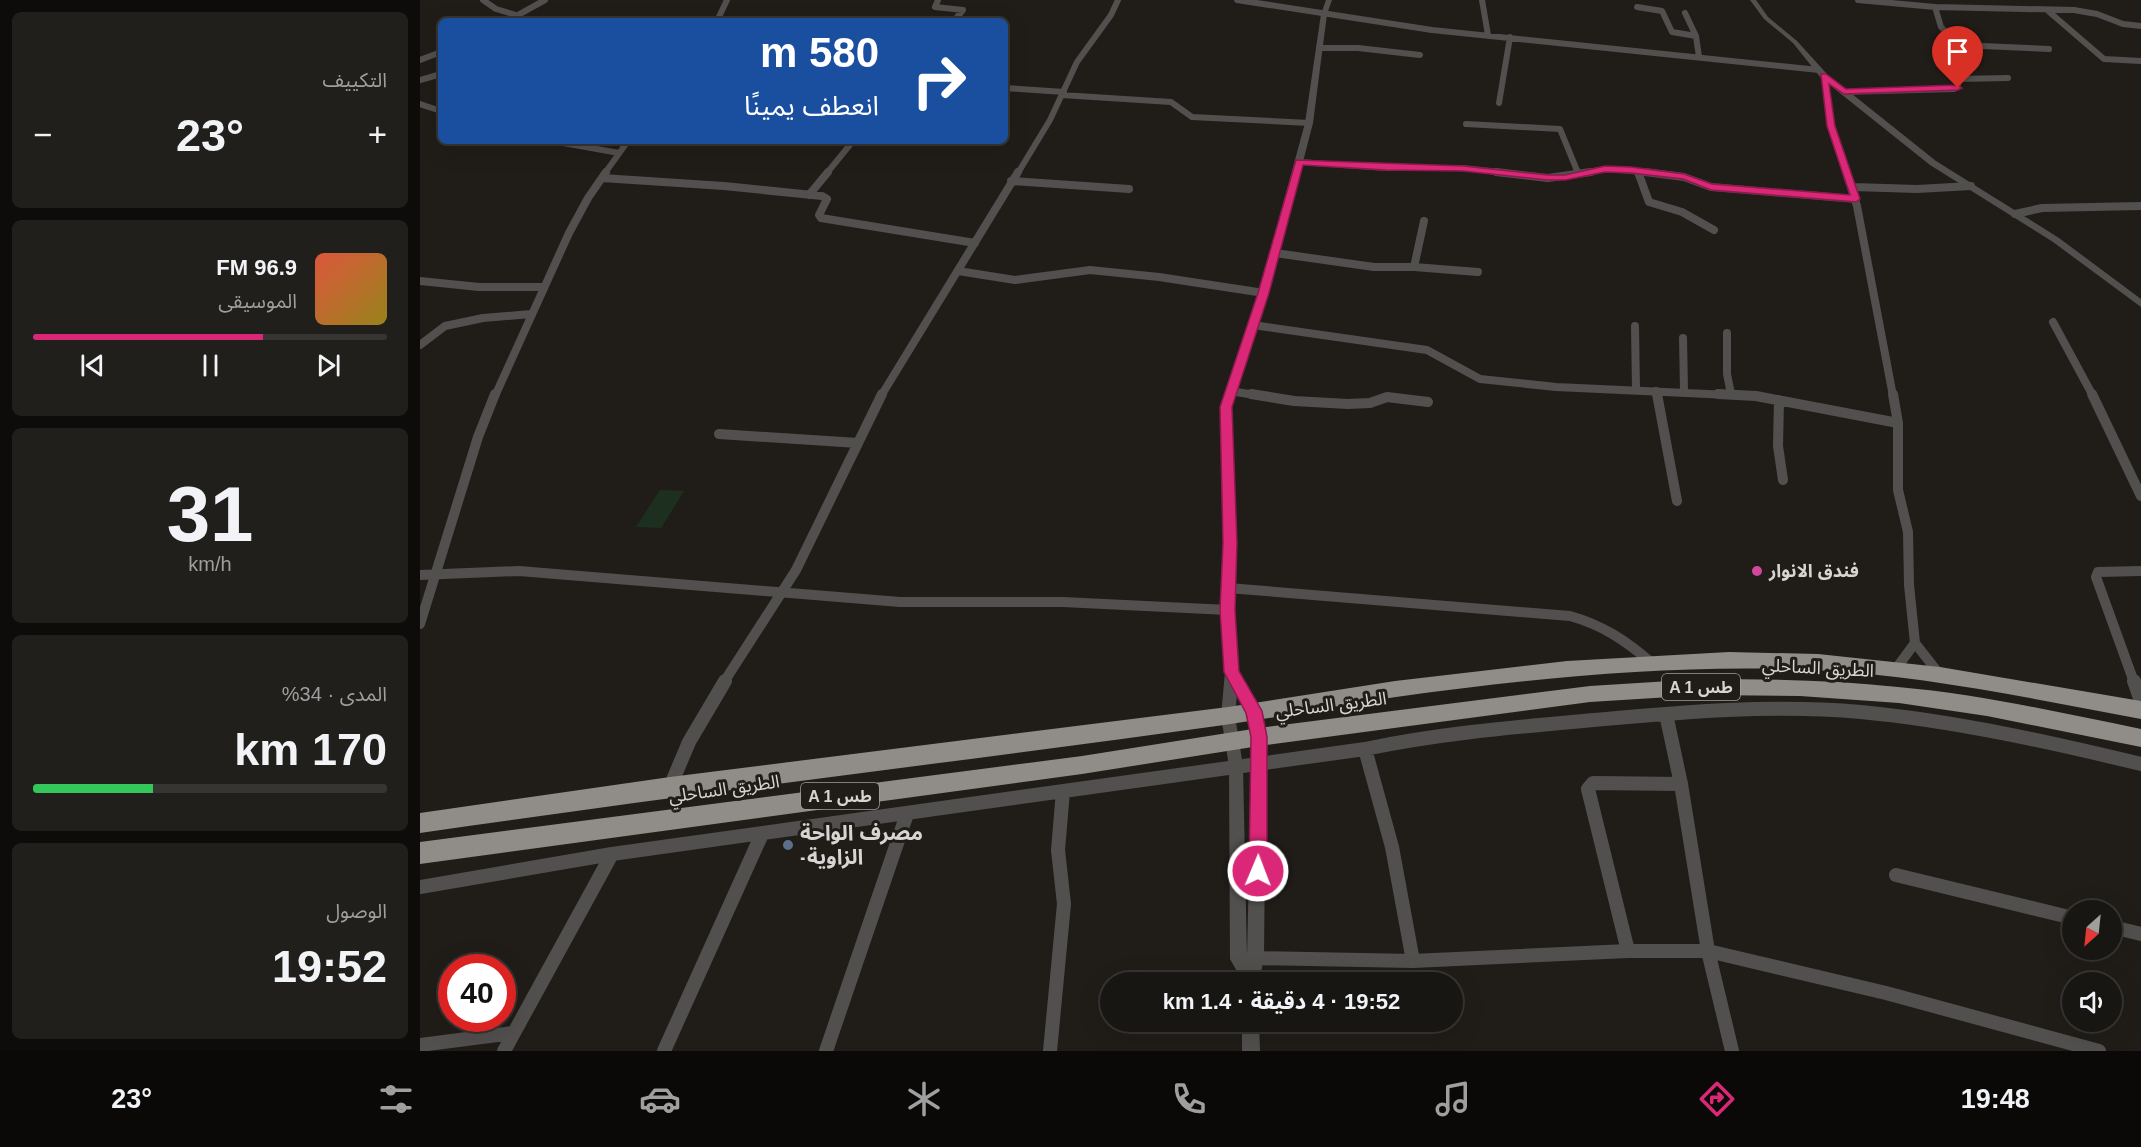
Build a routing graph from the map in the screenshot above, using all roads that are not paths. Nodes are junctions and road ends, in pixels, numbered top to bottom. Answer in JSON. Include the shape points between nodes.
{"nodes":[{"id":1,"x":483,"y":0,"type":"edge"},
{"id":2,"x":526,"y":0,"type":"edge"},
{"id":3,"x":545,"y":0,"type":"edge"},
{"id":4,"x":727,"y":0,"type":"edge"},
{"id":5,"x":938,"y":0,"type":"edge"},
{"id":6,"x":1118,"y":0,"type":"edge"},
{"id":7,"x":1237,"y":0,"type":"edge"},
{"id":8,"x":1329,"y":0,"type":"edge"},
{"id":9,"x":1482,"y":0,"type":"edge"},
{"id":10,"x":1753,"y":0,"type":"edge"},
{"id":11,"x":1858,"y":0,"type":"edge"},
{"id":12,"x":2065,"y":0,"type":"edge"},
{"id":13,"x":535,"y":5,"type":"junction"},
{"id":14,"x":1637,"y":7,"type":"dead end"},
{"id":15,"x":1935,"y":7,"type":"junction"},
{"id":16,"x":2047,"y":10,"type":"junction"},
{"id":17,"x":2074,"y":10,"type":"junction"},
{"id":18,"x":1685,"y":13,"type":"dead end"},
{"id":19,"x":1324,"y":14,"type":"junction"},
{"id":20,"x":516,"y":15,"type":"junction"},
{"id":21,"x":512,"y":18,"type":"edge"},
{"id":22,"x":718,"y":18,"type":"edge"},
{"id":23,"x":956,"y":18,"type":"edge"},
{"id":24,"x":2141,"y":26,"type":"edge"},
{"id":25,"x":1488,"y":35,"type":"junction"},
{"id":26,"x":1696,"y":36,"type":"junction"},
{"id":27,"x":1510,"y":37,"type":"junction"},
{"id":28,"x":1319,"y":48,"type":"junction"},
{"id":29,"x":2049,"y":49,"type":"dead end"},
{"id":30,"x":438,"y":53,"type":"edge"},
{"id":31,"x":1420,"y":55,"type":"dead end"},
{"id":32,"x":1699,"y":57,"type":"junction"},
{"id":33,"x":420,"y":60,"type":"edge"},
{"id":34,"x":2141,"y":61,"type":"edge"},
{"id":35,"x":1821,"y":73,"type":"junction"},
{"id":36,"x":438,"y":75,"type":"edge"},
{"id":37,"x":2008,"y":78,"type":"dead end"},
{"id":38,"x":420,"y":80,"type":"edge"},
{"id":39,"x":1008,"y":88,"type":"edge"},
{"id":40,"x":1844,"y":92,"type":"junction"},
{"id":41,"x":1063,"y":94,"type":"junction"},
{"id":42,"x":1499,"y":103,"type":"dead end"},
{"id":43,"x":420,"y":104,"type":"edge"},
{"id":44,"x":429,"y":108,"type":"junction"},
{"id":45,"x":438,"y":110,"type":"edge"},
{"id":46,"x":420,"y":112,"type":"edge"},
{"id":47,"x":1309,"y":123,"type":"junction"},
{"id":48,"x":1466,"y":124,"type":"dead end"},
{"id":49,"x":569,"y":144,"type":"edge"},
{"id":50,"x":626,"y":144,"type":"edge"},
{"id":51,"x":851,"y":144,"type":"edge"},
{"id":52,"x":619,"y":153,"type":"junction"},
{"id":53,"x":1299,"y":162,"type":"junction"},
{"id":54,"x":1638,"y":171,"type":"junction"},
{"id":55,"x":1578,"y":174,"type":"junction"},
{"id":56,"x":602,"y":178,"type":"junction"},
{"id":57,"x":1011,"y":182,"type":"junction"},
{"id":58,"x":1971,"y":186,"type":"junction"},
{"id":59,"x":1853,"y":187,"type":"junction"},
{"id":60,"x":1129,"y":189,"type":"dead end"},
{"id":61,"x":809,"y":195,"type":"junction"},
{"id":62,"x":1856,"y":199,"type":"junction"},
{"id":63,"x":2141,"y":206,"type":"edge"},
{"id":64,"x":2015,"y":214,"type":"junction"},
{"id":65,"x":1424,"y":221,"type":"dead end"},
{"id":66,"x":1714,"y":230,"type":"dead end"},
{"id":67,"x":975,"y":243,"type":"junction"},
{"id":68,"x":1275,"y":253,"type":"junction"},
{"id":69,"x":1414,"y":267,"type":"junction"},
{"id":70,"x":958,"y":271,"type":"junction"},
{"id":71,"x":1478,"y":272,"type":"dead end"},
{"id":72,"x":420,"y":281,"type":"edge"},
{"id":73,"x":544,"y":287,"type":"junction"},
{"id":74,"x":1264,"y":293,"type":"junction"},
{"id":75,"x":2141,"y":304,"type":"edge"},
{"id":76,"x":531,"y":314,"type":"junction"},
{"id":77,"x":2053,"y":322,"type":"dead end"},
{"id":78,"x":1253,"y":326,"type":"junction"},
{"id":79,"x":1635,"y":326,"type":"dead end"},
{"id":80,"x":1727,"y":333,"type":"dead end"},
{"id":81,"x":1683,"y":338,"type":"dead end"},
{"id":82,"x":420,"y":345,"type":"edge"},
{"id":83,"x":1636,"y":390,"type":"junction"},
{"id":84,"x":1230,"y":391,"type":"junction"},
{"id":85,"x":1656,"y":391,"type":"junction"},
{"id":86,"x":1684,"y":392,"type":"junction"},
{"id":87,"x":1731,"y":394,"type":"junction"},
{"id":88,"x":1779,"y":400,"type":"junction"},
{"id":89,"x":1428,"y":402,"type":"dead end"},
{"id":90,"x":1898,"y":423,"type":"junction"},
{"id":91,"x":719,"y":434,"type":"dead end"},
{"id":92,"x":858,"y":443,"type":"junction"},
{"id":93,"x":1783,"y":480,"type":"dead end"},
{"id":94,"x":2141,"y":496,"type":"edge"},
{"id":95,"x":1677,"y":501,"type":"dead end"},
{"id":96,"x":2141,"y":571,"type":"edge"},
{"id":97,"x":420,"y":574,"type":"edge"},
{"id":98,"x":434,"y":574,"type":"junction"},
{"id":99,"x":1228,"y":588,"type":"junction"},
{"id":100,"x":782,"y":592,"type":"junction"},
{"id":101,"x":1228,"y":610,"type":"junction"},
{"id":102,"x":420,"y":624,"type":"edge"},
{"id":103,"x":1916,"y":643,"type":"junction"},
{"id":104,"x":1652,"y":663,"type":"junction"},
{"id":105,"x":1895,"y":670,"type":"junction"},
{"id":106,"x":1232,"y":672,"type":"junction"},
{"id":107,"x":1940,"y":675,"type":"junction"},
{"id":108,"x":2141,"y":701,"type":"edge"},
{"id":109,"x":2141,"y":710,"type":"edge"},
{"id":110,"x":1254,"y":711,"type":"junction"},
{"id":111,"x":1666,"y":714,"type":"junction"},
{"id":112,"x":1228,"y":716,"type":"junction"},
{"id":113,"x":1259,"y":737,"type":"junction"},
{"id":114,"x":2141,"y":738,"type":"edge"},
{"id":115,"x":1232,"y":741,"type":"junction"},
{"id":116,"x":1365,"y":749,"type":"junction"},
{"id":117,"x":1260,"y":763,"type":"junction"},
{"id":118,"x":1236,"y":766,"type":"junction"},
{"id":119,"x":2139,"y":767,"type":"edge"},
{"id":120,"x":1681,"y":784,"type":"junction"},
{"id":121,"x":670,"y":787,"type":"junction"},
{"id":122,"x":1063,"y":791,"type":"junction"},
{"id":123,"x":907,"y":814,"type":"junction"},
{"id":124,"x":420,"y":823,"type":"edge"},
{"id":125,"x":762,"y":834,"type":"junction"},
{"id":126,"x":420,"y":853,"type":"edge"},
{"id":127,"x":612,"y":854,"type":"junction"},
{"id":128,"x":1896,"y":875,"type":"dead end"},
{"id":129,"x":420,"y":887,"type":"edge"},
{"id":130,"x":2062,"y":915,"type":"edge"},
{"id":131,"x":2122,"y":929,"type":"edge"},
{"id":132,"x":2141,"y":934,"type":"edge"},
{"id":133,"x":1628,"y":951,"type":"junction"},
{"id":134,"x":1708,"y":951,"type":"junction"},
{"id":135,"x":1238,"y":958,"type":"junction"},
{"id":136,"x":1256,"y":958,"type":"junction"},
{"id":137,"x":1413,"y":961,"type":"junction"},
{"id":138,"x":1246,"y":972,"type":"edge"},
{"id":139,"x":1253,"y":972,"type":"edge"},
{"id":140,"x":1251,"y":1032,"type":"edge"},
{"id":141,"x":513,"y":1033,"type":"junction"},
{"id":142,"x":420,"y":1045,"type":"edge"},
{"id":143,"x":504,"y":1051,"type":"edge"},
{"id":144,"x":664,"y":1051,"type":"edge"},
{"id":145,"x":826,"y":1051,"type":"edge"},
{"id":146,"x":1050,"y":1051,"type":"edge"},
{"id":147,"x":1251,"y":1051,"type":"edge"},
{"id":148,"x":1732,"y":1051,"type":"edge"},
{"id":149,"x":2099,"y":1051,"type":"edge"}],
"edges":[{"from":1,"to":20,"type":"street"},
{"from":2,"to":13,"type":"street"},
{"from":3,"to":13,"type":"street"},
{"from":4,"to":22,"type":"street"},
{"from":5,"to":23,"type":"street","via":[[935,7],[963,10]]},
{"from":6,"to":41,"type":"street","via":[[1077,62]]},
{"from":7,"to":19,"type":"street"},
{"from":8,"to":19,"type":"street"},
{"from":9,"to":25,"type":"street"},
{"from":10,"to":35,"type":"street"},
{"from":11,"to":15,"type":"street"},
{"from":12,"to":17,"type":"street"},
{"from":13,"to":20,"type":"street"},
{"from":14,"to":26,"type":"street","via":[[1662,11],[1670,32]]},
{"from":15,"to":16,"type":"street"},
{"from":15,"to":29,"type":"street","via":[[1941,27],[1959,45]]},
{"from":16,"to":17,"type":"street"},
{"from":16,"to":34,"type":"street","via":[[2103,59]]},
{"from":17,"to":24,"type":"street"},
{"from":18,"to":26,"type":"street"},
{"from":19,"to":25,"type":"street"},
{"from":19,"to":28,"type":"street"},
{"from":20,"to":21,"type":"street"},
{"from":25,"to":27,"type":"street"},
{"from":26,"to":32,"type":"street"},
{"from":27,"to":32,"type":"street"},
{"from":27,"to":42,"type":"street"},
{"from":28,"to":31,"type":"street"},
{"from":28,"to":47,"type":"street"},
{"from":30,"to":33,"type":"street"},
{"from":32,"to":35,"type":"street"},
{"from":35,"to":40,"type":"street"},
{"from":35,"to":59,"type":"street","via":[[1831,126]]},
{"from":36,"to":38,"type":"street"},
{"from":37,"to":40,"type":"street","via":[[1958,79],[1954,89]]},
{"from":39,"to":41,"type":"street"},
{"from":40,"to":58,"type":"street","via":[[1933,163]]},
{"from":41,"to":47,"type":"street","via":[[1171,102],[1192,117]]},
{"from":41,"to":57,"type":"street"},
{"from":43,"to":44,"type":"street"},
{"from":44,"to":45,"type":"street"},
{"from":44,"to":46,"type":"street"},
{"from":47,"to":53,"type":"street"},
{"from":48,"to":55,"type":"street","via":[[1560,129]]},
{"from":49,"to":52,"type":"street"},
{"from":50,"to":52,"type":"street"},
{"from":51,"to":61,"type":"street"},
{"from":52,"to":56,"type":"street"},
{"from":53,"to":55,"type":"street","via":[[1463,168],[1548,178]]},
{"from":53,"to":68,"type":"street"},
{"from":54,"to":55,"type":"street","via":[[1605,169]]},
{"from":54,"to":62,"type":"street","via":[[1684,177],[1711,187]]},
{"from":54,"to":66,"type":"street","via":[[1649,202],[1682,212]]},
{"from":56,"to":61,"type":"street"},
{"from":56,"to":73,"type":"street","via":[[569,233]]},
{"from":57,"to":60,"type":"street"},
{"from":57,"to":67,"type":"street"},
{"from":58,"to":59,"type":"street"},
{"from":58,"to":64,"type":"street"},
{"from":59,"to":62,"type":"street"},
{"from":61,"to":67,"type":"street","via":[[826,197],[819,215],[827,220]]},
{"from":62,"to":90,"type":"street"},
{"from":63,"to":64,"type":"street","via":[[2042,208]]},
{"from":64,"to":75,"type":"street","via":[[2064,245]]},
{"from":65,"to":69,"type":"street"},
{"from":67,"to":70,"type":"street"},
{"from":68,"to":69,"type":"street","via":[[1374,267]]},
{"from":68,"to":74,"type":"street"},
{"from":69,"to":71,"type":"street"},
{"from":70,"to":74,"type":"street","via":[[1015,280],[1090,270]]},
{"from":70,"to":92,"type":"street","via":[[916,336]]},
{"from":72,"to":73,"type":"street","via":[[479,287]]},
{"from":73,"to":76,"type":"street"},
{"from":74,"to":78,"type":"street"},
{"from":76,"to":82,"type":"street","via":[[445,326]]},
{"from":76,"to":98,"type":"street","via":[[478,437]]},
{"from":77,"to":94,"type":"street"},
{"from":78,"to":83,"type":"street","via":[[1427,350],[1480,379]]},
{"from":78,"to":84,"type":"street"},
{"from":79,"to":83,"type":"street"},
{"from":80,"to":87,"type":"street"},
{"from":81,"to":86,"type":"street"},
{"from":83,"to":85,"type":"street"},
{"from":84,"to":89,"type":"street","via":[[1348,404],[1387,398]]},
{"from":84,"to":99,"type":"street","via":[[1226,407]]},
{"from":85,"to":86,"type":"street"},
{"from":85,"to":95,"type":"street"},
{"from":86,"to":87,"type":"street"},
{"from":87,"to":88,"type":"street"},
{"from":88,"to":90,"type":"street"},
{"from":88,"to":93,"type":"street","via":[[1778,446]]},
{"from":90,"to":103,"type":"street","via":[[1898,490],[1908,532]]},
{"from":91,"to":92,"type":"street"},
{"from":92,"to":100,"type":"street"},
{"from":96,"to":108,"type":"street","via":[[2105,571],[2098,572],[2096,577]]},
{"from":97,"to":98,"type":"street"},
{"from":98,"to":100,"type":"street","via":[[519,571]]},
{"from":98,"to":102,"type":"street"},
{"from":99,"to":101,"type":"street"},
{"from":99,"to":104,"type":"street","via":[[1570,616],[1613,631]]},
{"from":100,"to":101,"type":"street","via":[[900,602],[1063,602]]},
{"from":100,"to":121,"type":"street","via":[[710,705]]},
{"from":101,"to":106,"type":"street"},
{"from":103,"to":105,"type":"street"},
{"from":103,"to":107,"type":"street"},
{"from":104,"to":105,"type":"highway","name":"الطريق الساحلي","number":"A 1 طس","via":[[1818,662]]},
{"from":104,"to":110,"type":"highway","name":"الطريق الساحلي","number":"A 1 طس","via":[[1395,689]]},
{"from":105,"to":107,"type":"highway","name":"الطريق الساحلي","number":"A 1 طس"},
{"from":106,"to":110,"type":"street"},
{"from":106,"to":112,"type":"street"},
{"from":107,"to":109,"type":"highway","name":"الطريق الساحلي","number":"A 1 طس"},
{"from":110,"to":112,"type":"highway","name":"الطريق الساحلي","number":"A 1 طس"},
{"from":110,"to":113,"type":"street"},
{"from":111,"to":116,"type":"street","via":[[1416,737]]},
{"from":111,"to":119,"type":"street","via":[[1751,708],[1908,717],[2004,733]]},
{"from":111,"to":120,"type":"street"},
{"from":112,"to":115,"type":"street"},
{"from":112,"to":121,"type":"highway","name":"الطريق الساحلي","number":"A 1 طس"},
{"from":113,"to":114,"type":"highway","name":"الطريق الساحلي","number":"A 1 طس","via":[[1590,694],[1702,687],[1899,695],[1998,709]]},
{"from":113,"to":115,"type":"highway","name":"الطريق الساحلي","number":"A 1 طس"},
{"from":113,"to":117,"type":"street"},
{"from":115,"to":118,"type":"street"},
{"from":115,"to":126,"type":"highway","name":"الطريق الساحلي","number":"A 1 طس","via":[[1082,765]]},
{"from":116,"to":117,"type":"street"},
{"from":116,"to":137,"type":"street","via":[[1392,847]]},
{"from":117,"to":118,"type":"street"},
{"from":117,"to":136,"type":"street"},
{"from":118,"to":122,"type":"street"},
{"from":118,"to":135,"type":"street"},
{"from":120,"to":133,"type":"street","via":[[1593,783],[1588,789]]},
{"from":120,"to":134,"type":"street"},
{"from":121,"to":124,"type":"highway","name":"الطريق الساحلي","number":"A 1 طس"},
{"from":122,"to":123,"type":"street"},
{"from":122,"to":146,"type":"street","via":[[1058,850],[1064,904]]},
{"from":123,"to":125,"type":"street"},
{"from":123,"to":145,"type":"street"},
{"from":125,"to":127,"type":"street"},
{"from":125,"to":144,"type":"street"},
{"from":127,"to":129,"type":"street"},
{"from":127,"to":141,"type":"street"},
{"from":128,"to":130,"type":"street"},
{"from":131,"to":132,"type":"street"},
{"from":133,"to":134,"type":"street"},
{"from":133,"to":137,"type":"street"},
{"from":134,"to":148,"type":"street"},
{"from":134,"to":149,"type":"street","via":[[1886,993]]},
{"from":135,"to":136,"type":"street"},
{"from":135,"to":138,"type":"street"},
{"from":136,"to":137,"type":"street"},
{"from":136,"to":139,"type":"street"},
{"from":140,"to":147,"type":"street"},
{"from":141,"to":142,"type":"street"},
{"from":141,"to":143,"type":"street"}]}
